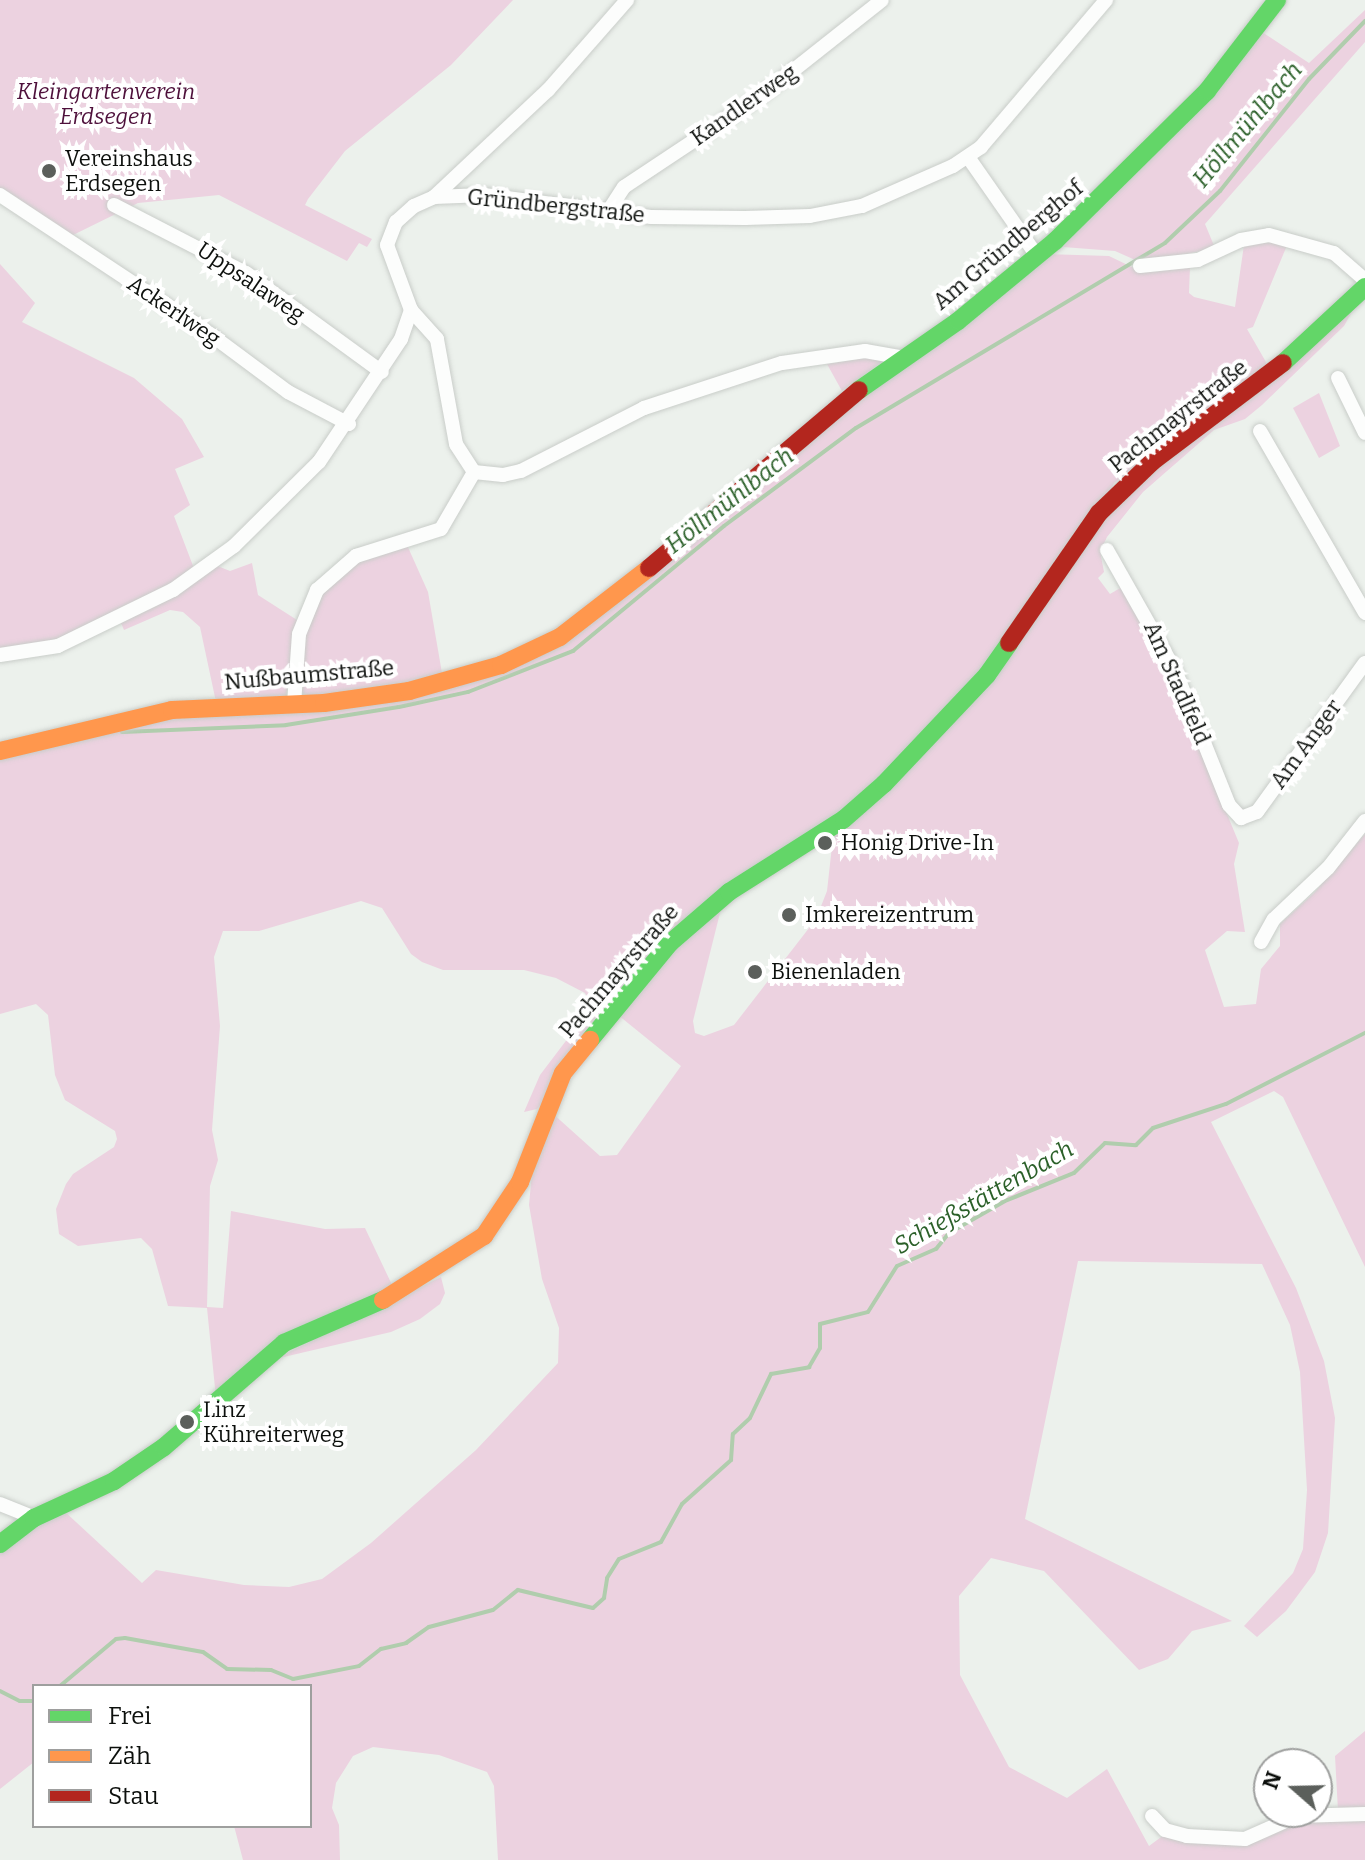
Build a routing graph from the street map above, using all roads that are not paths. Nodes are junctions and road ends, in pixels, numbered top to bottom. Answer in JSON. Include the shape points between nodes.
{"nodes":[{"id":1,"x":627,"y":0,"type":"edge"},
{"id":2,"x":882,"y":0,"type":"edge"},
{"id":3,"x":1106,"y":0,"type":"edge"},
{"id":4,"x":1277,"y":0,"type":"edge"},
{"id":5,"x":968,"y":157,"type":"junction"},
{"id":6,"x":0,"y":195,"type":"edge"},
{"id":7,"x":434,"y":197,"type":"junction"},
{"id":8,"x":114,"y":205,"type":"dead end"},
{"id":9,"x":609,"y":210,"type":"junction"},
{"id":10,"x":1037,"y":256,"type":"junction"},
{"id":11,"x":1140,"y":266,"type":"dead end"},
{"id":12,"x":1365,"y":280,"type":"edge"},
{"id":13,"x":1365,"y":287,"type":"edge"},
{"id":14,"x":411,"y":310,"type":"junction"},
{"id":15,"x":900,"y":357,"type":"junction"},
{"id":16,"x":382,"y":372,"type":"junction"},
{"id":17,"x":1338,"y":378,"type":"dead end"},
{"id":18,"x":349,"y":424,"type":"junction"},
{"id":19,"x":1260,"y":431,"type":"dead end"},
{"id":20,"x":1365,"y":433,"type":"edge"},
{"id":21,"x":474,"y":472,"type":"junction"},
{"id":22,"x":1107,"y":550,"type":"dead end"},
{"id":23,"x":1365,"y":613,"type":"edge"},
{"id":24,"x":0,"y":655,"type":"edge"},
{"id":25,"x":1365,"y":663,"type":"edge"},
{"id":26,"x":294,"y":704,"type":"junction"},
{"id":27,"x":0,"y":751,"type":"edge"},
{"id":28,"x":1241,"y":818,"type":"joint"},
{"id":29,"x":1365,"y":821,"type":"edge"},
{"id":30,"x":1261,"y":942,"type":"dead end"},
{"id":31,"x":0,"y":1504,"type":"edge"},
{"id":32,"x":34,"y":1518,"type":"junction"},
{"id":33,"x":0,"y":1544,"type":"edge"},
{"id":34,"x":1365,"y":1814,"type":"edge"},
{"id":35,"x":1152,"y":1816,"type":"dead end"}],
"edges":[{"from":1,"to":7,"type":"street","via":[[548,90],[438,187]]},
{"from":2,"to":9,"type":"street","name":"Kandlerweg","via":[[761,96],[624,187]]},
{"from":3,"to":5,"type":"street","name":"Gründbergstraße","via":[[1001,127]]},
{"from":4,"to":10,"type":"street","name":"Am Gründberghof","via":[[1207,91]]},
{"from":5,"to":9,"type":"street","name":"Gründbergstraße","via":[[867,204],[818,215],[690,218]]},
{"from":5,"to":10,"type":"street"},
{"from":6,"to":18,"type":"street","name":"Ackerlweg","via":[[288,392]]},
{"from":7,"to":9,"type":"street","name":"Gründbergstraße","via":[[515,197]]},
{"from":7,"to":14,"type":"street","via":[[403,213],[387,241],[390,262]]},
{"from":8,"to":16,"type":"street","name":"Uppsalaweg","via":[[246,273]]},
{"from":10,"to":15,"type":"street","name":"Am Gründberghof","via":[[958,321]]},
{"from":11,"to":12,"type":"street","via":[[1198,260],[1241,240],[1269,235],[1334,253]]},
{"from":13,"to":32,"type":"street","name":"Pachmayrstraße","via":[[1300,350],[1152,462],[1099,513],[987,675],[884,784],[844,819],[729,892],[670,943],[563,1073],[520,1182],[484,1236],[404,1291],[284,1343],[164,1447],[114,1481]]},
{"from":14,"to":16,"type":"street"},
{"from":14,"to":21,"type":"street","via":[[439,344],[454,437]]},
{"from":15,"to":21,"type":"street","via":[[850,352],[773,365],[630,414],[521,471]]},
{"from":15,"to":26,"type":"street","name":"Nußbaumstraße","via":[[749,479],[636,580],[560,637],[501,665],[445,682],[374,697]]},
{"from":16,"to":18,"type":"street"},
{"from":17,"to":20,"type":"street"},
{"from":18,"to":24,"type":"street","via":[[319,462],[197,575],[88,634],[39,650]]},
{"from":19,"to":23,"type":"street"},
{"from":21,"to":26,"type":"street","via":[[441,529],[356,556],[317,590],[299,634]]},
{"from":22,"to":28,"type":"street","name":"Am Stadlfeld","via":[[1175,670],[1229,805]]},
{"from":25,"to":28,"type":"street","name":"Am Anger","via":[[1257,812]]},
{"from":26,"to":27,"type":"street","name":"Nußbaumstraße","via":[[172,710]]},
{"from":29,"to":30,"type":"street","via":[[1328,868],[1274,919]]},
{"from":31,"to":32,"type":"street"},
{"from":32,"to":33,"type":"street","name":"Pachmayrstraße"},
{"from":34,"to":35,"type":"street","via":[[1297,1816],[1245,1839],[1187,1836],[1165,1830]]}]}
